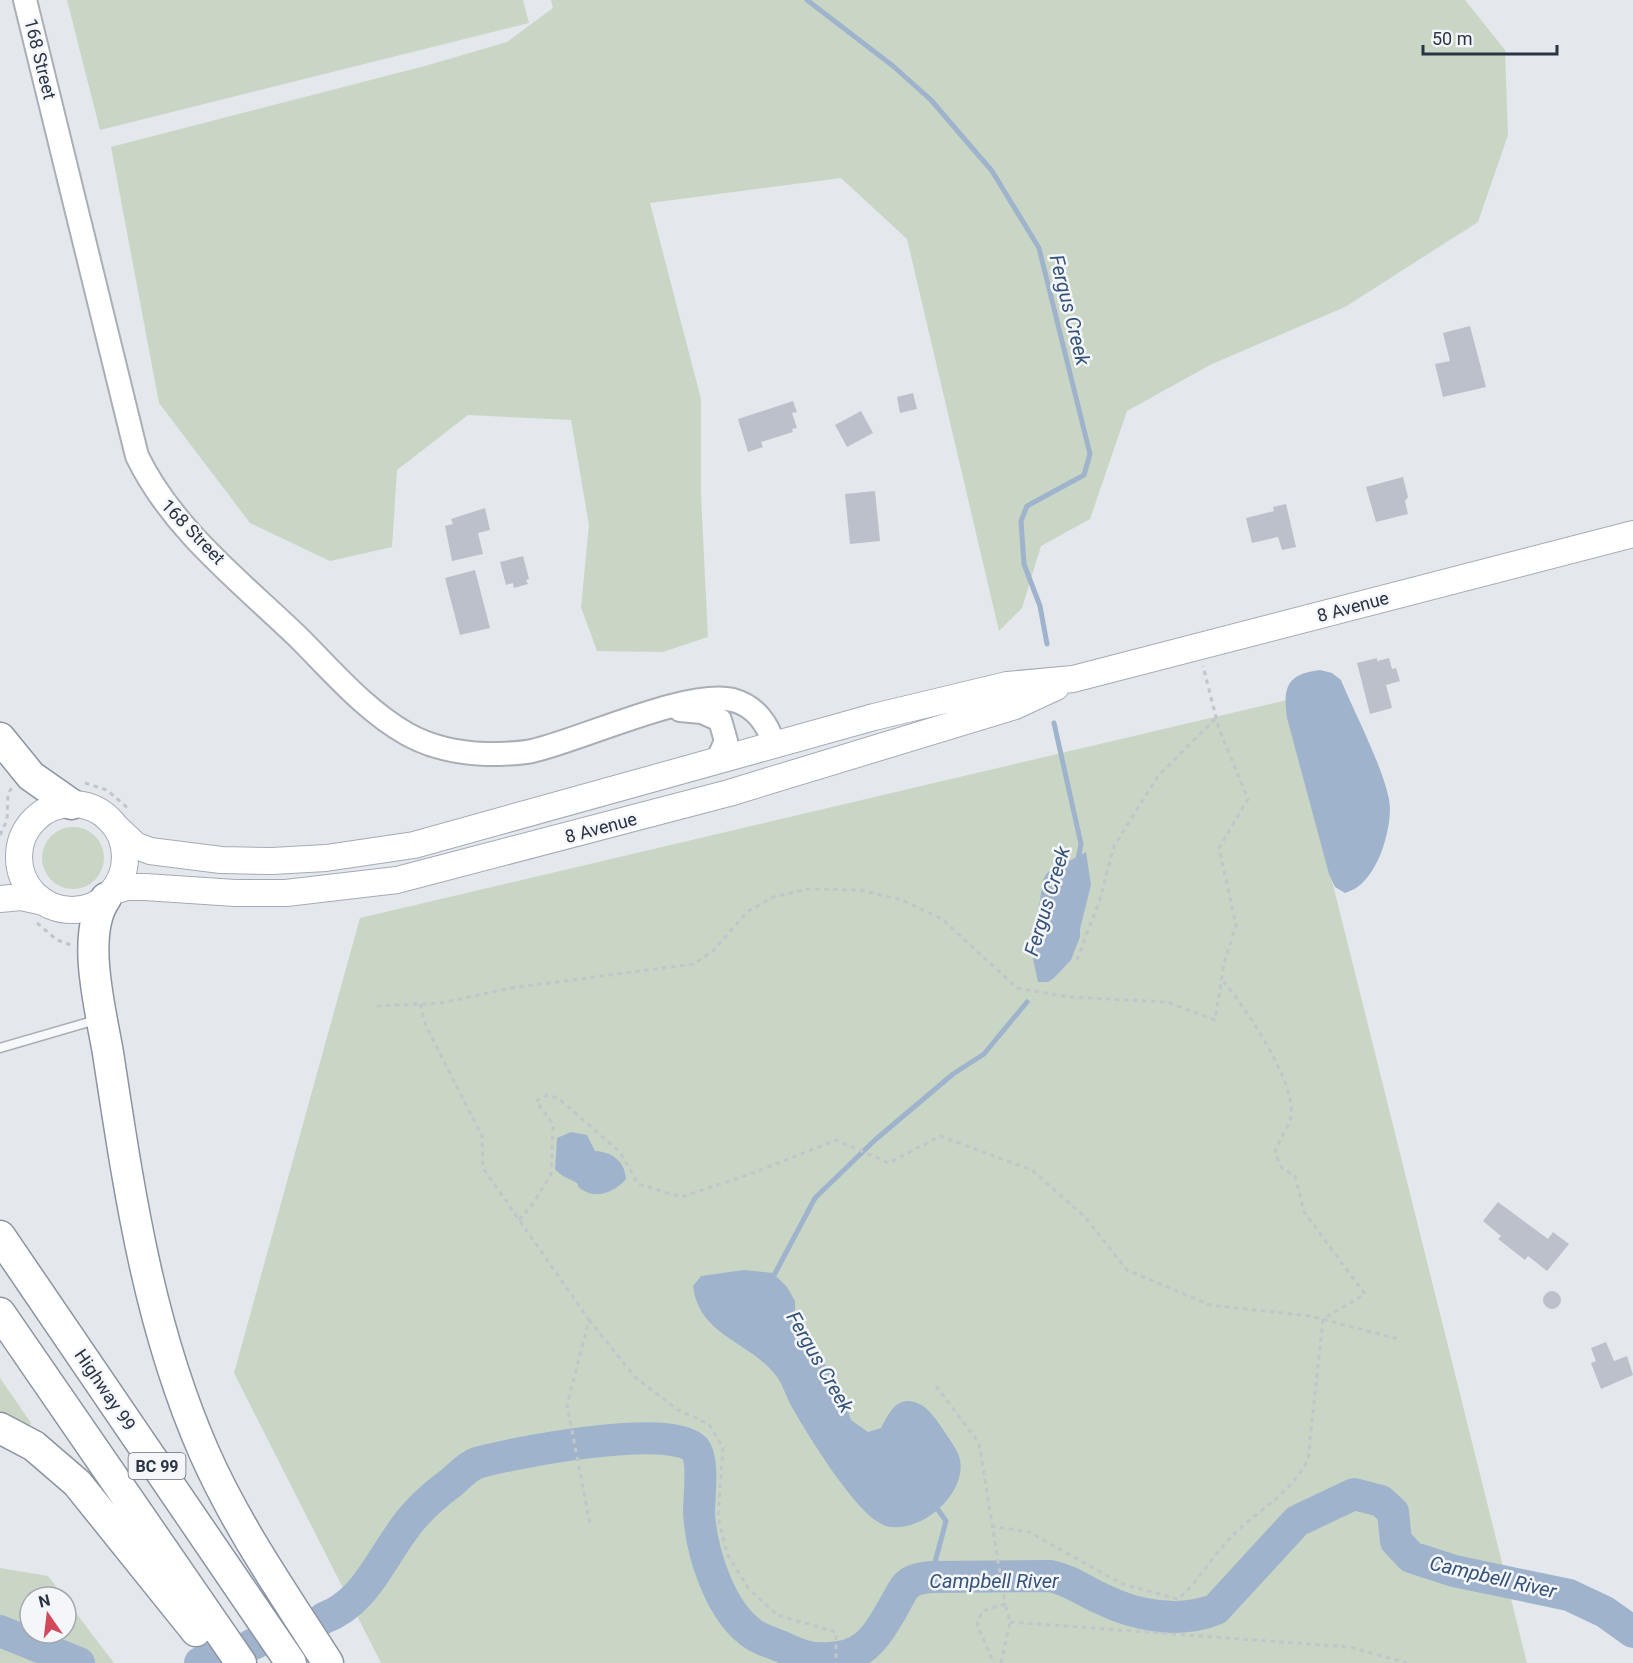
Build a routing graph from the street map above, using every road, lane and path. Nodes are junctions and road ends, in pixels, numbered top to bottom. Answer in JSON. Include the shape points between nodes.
{"nodes":[{"id":1,"x":25,"y":0,"type":"edge"},
{"id":2,"x":1633,"y":534,"type":"edge"},
{"id":3,"x":1198,"y":647,"type":"junction"},
{"id":4,"x":1073,"y":679,"type":"junction"},
{"id":5,"x":667,"y":709,"type":"junction"},
{"id":6,"x":1216,"y":717,"type":"junction"},
{"id":7,"x":0,"y":738,"type":"edge"},
{"id":8,"x":774,"y":745,"type":"junction"},
{"id":9,"x":717,"y":761,"type":"junction"},
{"id":10,"x":13,"y":786,"type":"dead end"},
{"id":11,"x":74,"y":793,"type":"junction"},
{"id":12,"x":124,"y":819,"type":"junction"},
{"id":13,"x":10,"y":839,"type":"edge"},
{"id":14,"x":0,"y":865,"type":"edge"},
{"id":15,"x":450,"y":867,"type":"junction"},
{"id":16,"x":109,"y":895,"type":"junction"},
{"id":17,"x":0,"y":899,"type":"edge"},
{"id":18,"x":37,"y":910,"type":"junction"},
{"id":19,"x":76,"y":946,"type":"dead end"},
{"id":20,"x":1077,"y":960,"type":"dead end"},
{"id":21,"x":1223,"y":981,"type":"junction"},
{"id":22,"x":420,"y":1004,"type":"junction"},
{"id":23,"x":377,"y":1006,"type":"dead end"},
{"id":24,"x":102,"y":1019,"type":"junction"},
{"id":25,"x":0,"y":1048,"type":"edge"},
{"id":26,"x":519,"y":1220,"type":"junction"},
{"id":27,"x":0,"y":1236,"type":"edge"},
{"id":28,"x":0,"y":1313,"type":"edge"},
{"id":29,"x":1323,"y":1319,"type":"junction"},
{"id":30,"x":589,"y":1320,"type":"junction"},
{"id":31,"x":1398,"y":1339,"type":"dead end"},
{"id":32,"x":936,"y":1386,"type":"dead end"},
{"id":33,"x":0,"y":1428,"type":"edge"},
{"id":34,"x":590,"y":1524,"type":"dead end"},
{"id":35,"x":991,"y":1527,"type":"junction"},
{"id":36,"x":1005,"y":1604,"type":"junction"},
{"id":37,"x":1010,"y":1622,"type":"junction"},
{"id":38,"x":219,"y":1663,"type":"edge"},
{"id":39,"x":241,"y":1663,"type":"edge"},
{"id":40,"x":291,"y":1663,"type":"edge"},
{"id":41,"x":328,"y":1663,"type":"edge"},
{"id":42,"x":836,"y":1663,"type":"edge"},
{"id":43,"x":994,"y":1663,"type":"edge"},
{"id":44,"x":1001,"y":1663,"type":"edge"},
{"id":45,"x":1407,"y":1663,"type":"edge"}],
"edges":[{"from":1,"to":5,"type":"main road","name":"168 Street","via":[[136,456],[173,515],[369,706],[408,734],[485,754],[530,751]]},
{"from":2,"to":3,"type":"main road","name":"8 Avenue"},
{"from":3,"to":4,"type":"main road","name":"8 Avenue"},
{"from":3,"to":6,"type":"path"},
{"from":4,"to":8,"type":"main road","name":"8 Avenue","via":[[1006,685]]},
{"from":4,"to":15,"type":"main road","name":"8 Avenue","via":[[1015,706],[729,793]]},
{"from":5,"to":8,"type":"main road","name":"168 Street","via":[[710,699],[734,700],[757,712],[770,730]]},
{"from":5,"to":9,"type":"main road","name":"168 Street","via":[[702,711],[720,720],[726,741]]},
{"from":6,"to":20,"type":"path","via":[[1158,776],[1114,846],[1100,899]]},
{"from":6,"to":21,"type":"path","via":[[1248,799],[1219,848],[1236,925],[1224,963]]},
{"from":7,"to":11,"type":"highway","via":[[32,776]]},
{"from":8,"to":9,"type":"main road","name":"8 Avenue"},
{"from":8,"to":15,"type":"main road","via":[[759,763],[728,779],[482,844]]},
{"from":9,"to":12,"type":"main road","name":"8 Avenue","via":[[414,844],[326,858],[221,860],[156,852],[135,844]]},
{"from":10,"to":13,"type":"path","via":[[8,793]]},
{"from":11,"to":12,"type":"main road","via":[[97,810]]},
{"from":11,"to":12,"type":"path","via":[[107,790]]},
{"from":11,"to":13,"type":"main road"},
{"from":12,"to":16,"type":"main road","via":[[123,875]]},
{"from":13,"to":14,"type":"main road"},
{"from":13,"to":18,"type":"main road"},
{"from":15,"to":16,"type":"main road","name":"8 Avenue","via":[[384,882],[300,893],[127,887]]},
{"from":16,"to":18,"type":"main road","via":[[91,907]]},
{"from":16,"to":24,"type":"highway","via":[[96,916],[93,935]]},
{"from":17,"to":18,"type":"main road","via":[[21,897]]},
{"from":18,"to":19,"type":"path","via":[[57,940]]},
{"from":21,"to":22,"type":"path","via":[[1215,1020],[1167,1002],[1070,997],[1017,988],[942,919],[902,900],[859,890],[808,889],[773,897],[747,912],[714,950],[694,964]]},
{"from":21,"to":29,"type":"path","via":[[1252,1019],[1288,1091],[1292,1115],[1275,1153],[1282,1168],[1295,1176],[1304,1212],[1365,1294]]},
{"from":22,"to":23,"type":"path"},
{"from":22,"to":26,"type":"path","via":[[426,1026],[482,1136],[483,1168]]},
{"from":24,"to":25,"type":"lane"},
{"from":24,"to":41,"type":"highway","via":[[141,1256],[176,1379],[205,1453],[235,1514]]},
{"from":26,"to":29,"type":"path","via":[[551,1174],[553,1124],[536,1101],[548,1095],[558,1098],[620,1152],[638,1184],[681,1197],[836,1140],[889,1163],[940,1136],[1032,1170],[1085,1217],[1127,1270],[1210,1305]]},
{"from":26,"to":30,"type":"path"},
{"from":27,"to":40,"type":"highway","name":"Highway 99","number":"BC 99"},
{"from":28,"to":39,"type":"highway","number":"BC 99"},
{"from":29,"to":31,"type":"path"},
{"from":29,"to":35,"type":"path","via":[[1308,1459],[1300,1477],[1232,1536],[1178,1599],[1122,1584],[1029,1532]]},
{"from":30,"to":34,"type":"path","via":[[567,1405]]},
{"from":30,"to":42,"type":"path","via":[[635,1377],[678,1410],[708,1424],[723,1448],[718,1517],[727,1554],[749,1589],[777,1615],[836,1632]]},
{"from":32,"to":35,"type":"path","via":[[979,1443]]},
{"from":33,"to":38,"type":"highway","via":[[34,1446],[77,1483]]},
{"from":35,"to":36,"type":"path"},
{"from":36,"to":37,"type":"path"},
{"from":36,"to":43,"type":"path","via":[[982,1611],[977,1625]]},
{"from":37,"to":44,"type":"path"},
{"from":37,"to":45,"type":"path","via":[[1350,1647]]}]}
